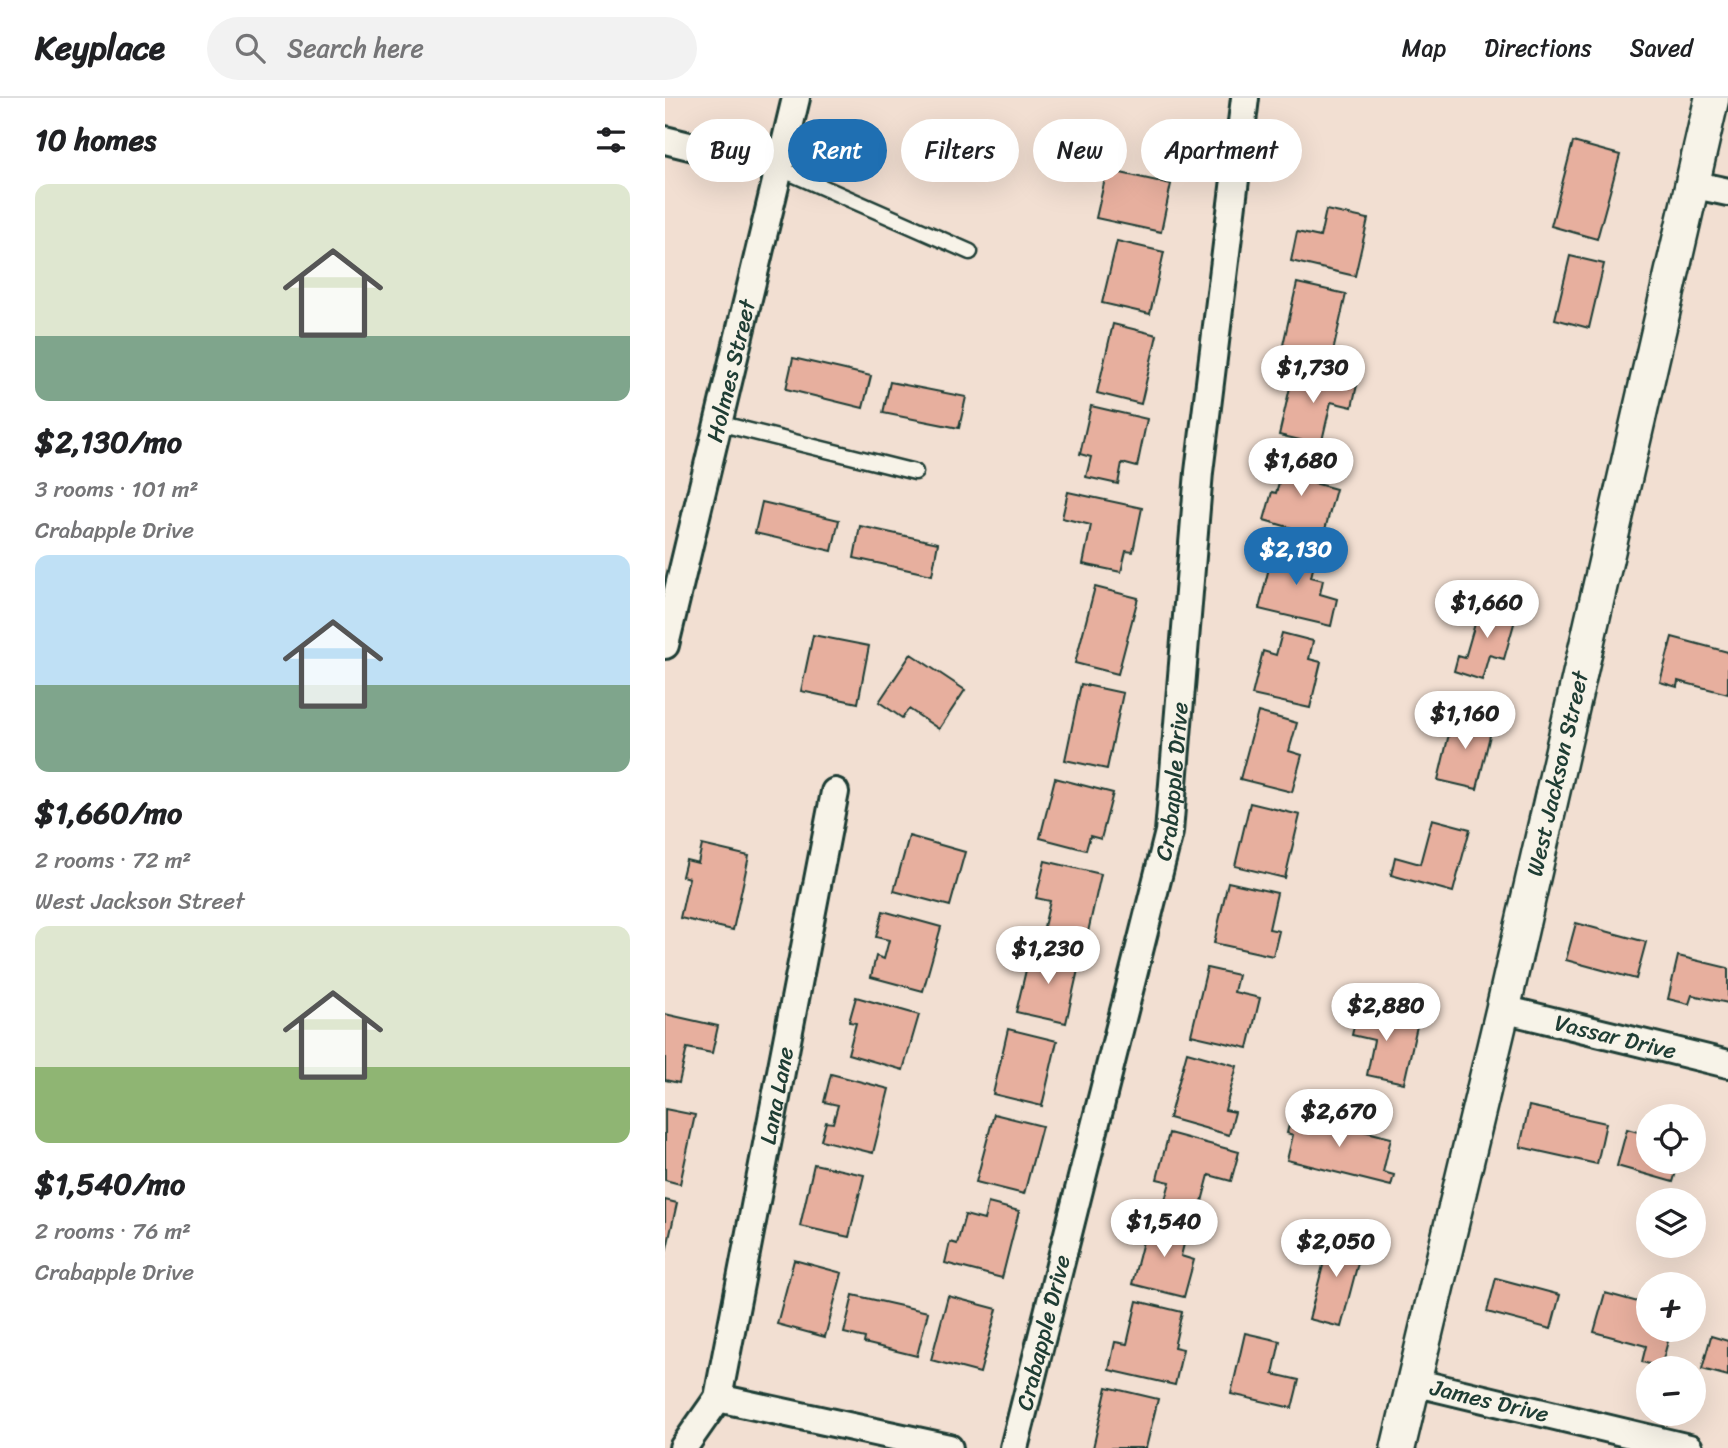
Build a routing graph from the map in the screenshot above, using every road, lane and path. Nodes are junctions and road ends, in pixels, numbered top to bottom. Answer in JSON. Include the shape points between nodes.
{"nodes":[{"id":1,"x":796,"y":98,"type":"edge"},
{"id":2,"x":1245,"y":98,"type":"edge"},
{"id":3,"x":1712,"y":98,"type":"edge"},
{"id":4,"x":665,"y":140,"type":"edge"},
{"id":5,"x":779,"y":168,"type":"junction"},
{"id":6,"x":1691,"y":184,"type":"junction"},
{"id":7,"x":1728,"y":192,"type":"edge"},
{"id":8,"x":970,"y":252,"type":"dead end"},
{"id":9,"x":718,"y":423,"type":"junction"},
{"id":10,"x":915,"y":472,"type":"dead end"},
{"id":11,"x":666,"y":632,"type":"edge"},
{"id":12,"x":835,"y":792,"type":"dead end"},
{"id":13,"x":1503,"y":1009,"type":"junction"},
{"id":14,"x":1728,"y":1064,"type":"edge"},
{"id":15,"x":1413,"y":1382,"type":"junction"},
{"id":16,"x":718,"y":1398,"type":"junction"},
{"id":17,"x":684,"y":1448,"type":"edge"},
{"id":18,"x":949,"y":1448,"type":"edge"},
{"id":19,"x":1014,"y":1448,"type":"edge"},
{"id":20,"x":1398,"y":1448,"type":"edge"},
{"id":21,"x":1689,"y":1448,"type":"edge"}],
"edges":[{"from":1,"to":5,"type":"street","name":"Holmes Street"},
{"from":2,"to":19,"type":"street","name":"Crabapple Drive","via":[[1199,472],[1169,832]]},
{"from":3,"to":6,"type":"street","name":"West Jackson Street"},
{"from":4,"to":5,"type":"street"},
{"from":5,"to":8,"type":"lane"},
{"from":5,"to":9,"type":"street","name":"Holmes Street"},
{"from":6,"to":7,"type":"street"},
{"from":6,"to":13,"type":"street","name":"West Jackson Street"},
{"from":9,"to":10,"type":"lane"},
{"from":9,"to":11,"type":"street","name":"Holmes Street"},
{"from":12,"to":16,"type":"street","name":"Lana Lane"},
{"from":13,"to":14,"type":"street","name":"Vassar Drive"},
{"from":13,"to":15,"type":"street","name":"West Jackson Street"},
{"from":15,"to":20,"type":"street","name":"West Jackson Street"},
{"from":15,"to":21,"type":"street","name":"James Drive"},
{"from":16,"to":17,"type":"street"},
{"from":16,"to":18,"type":"street"}]}
